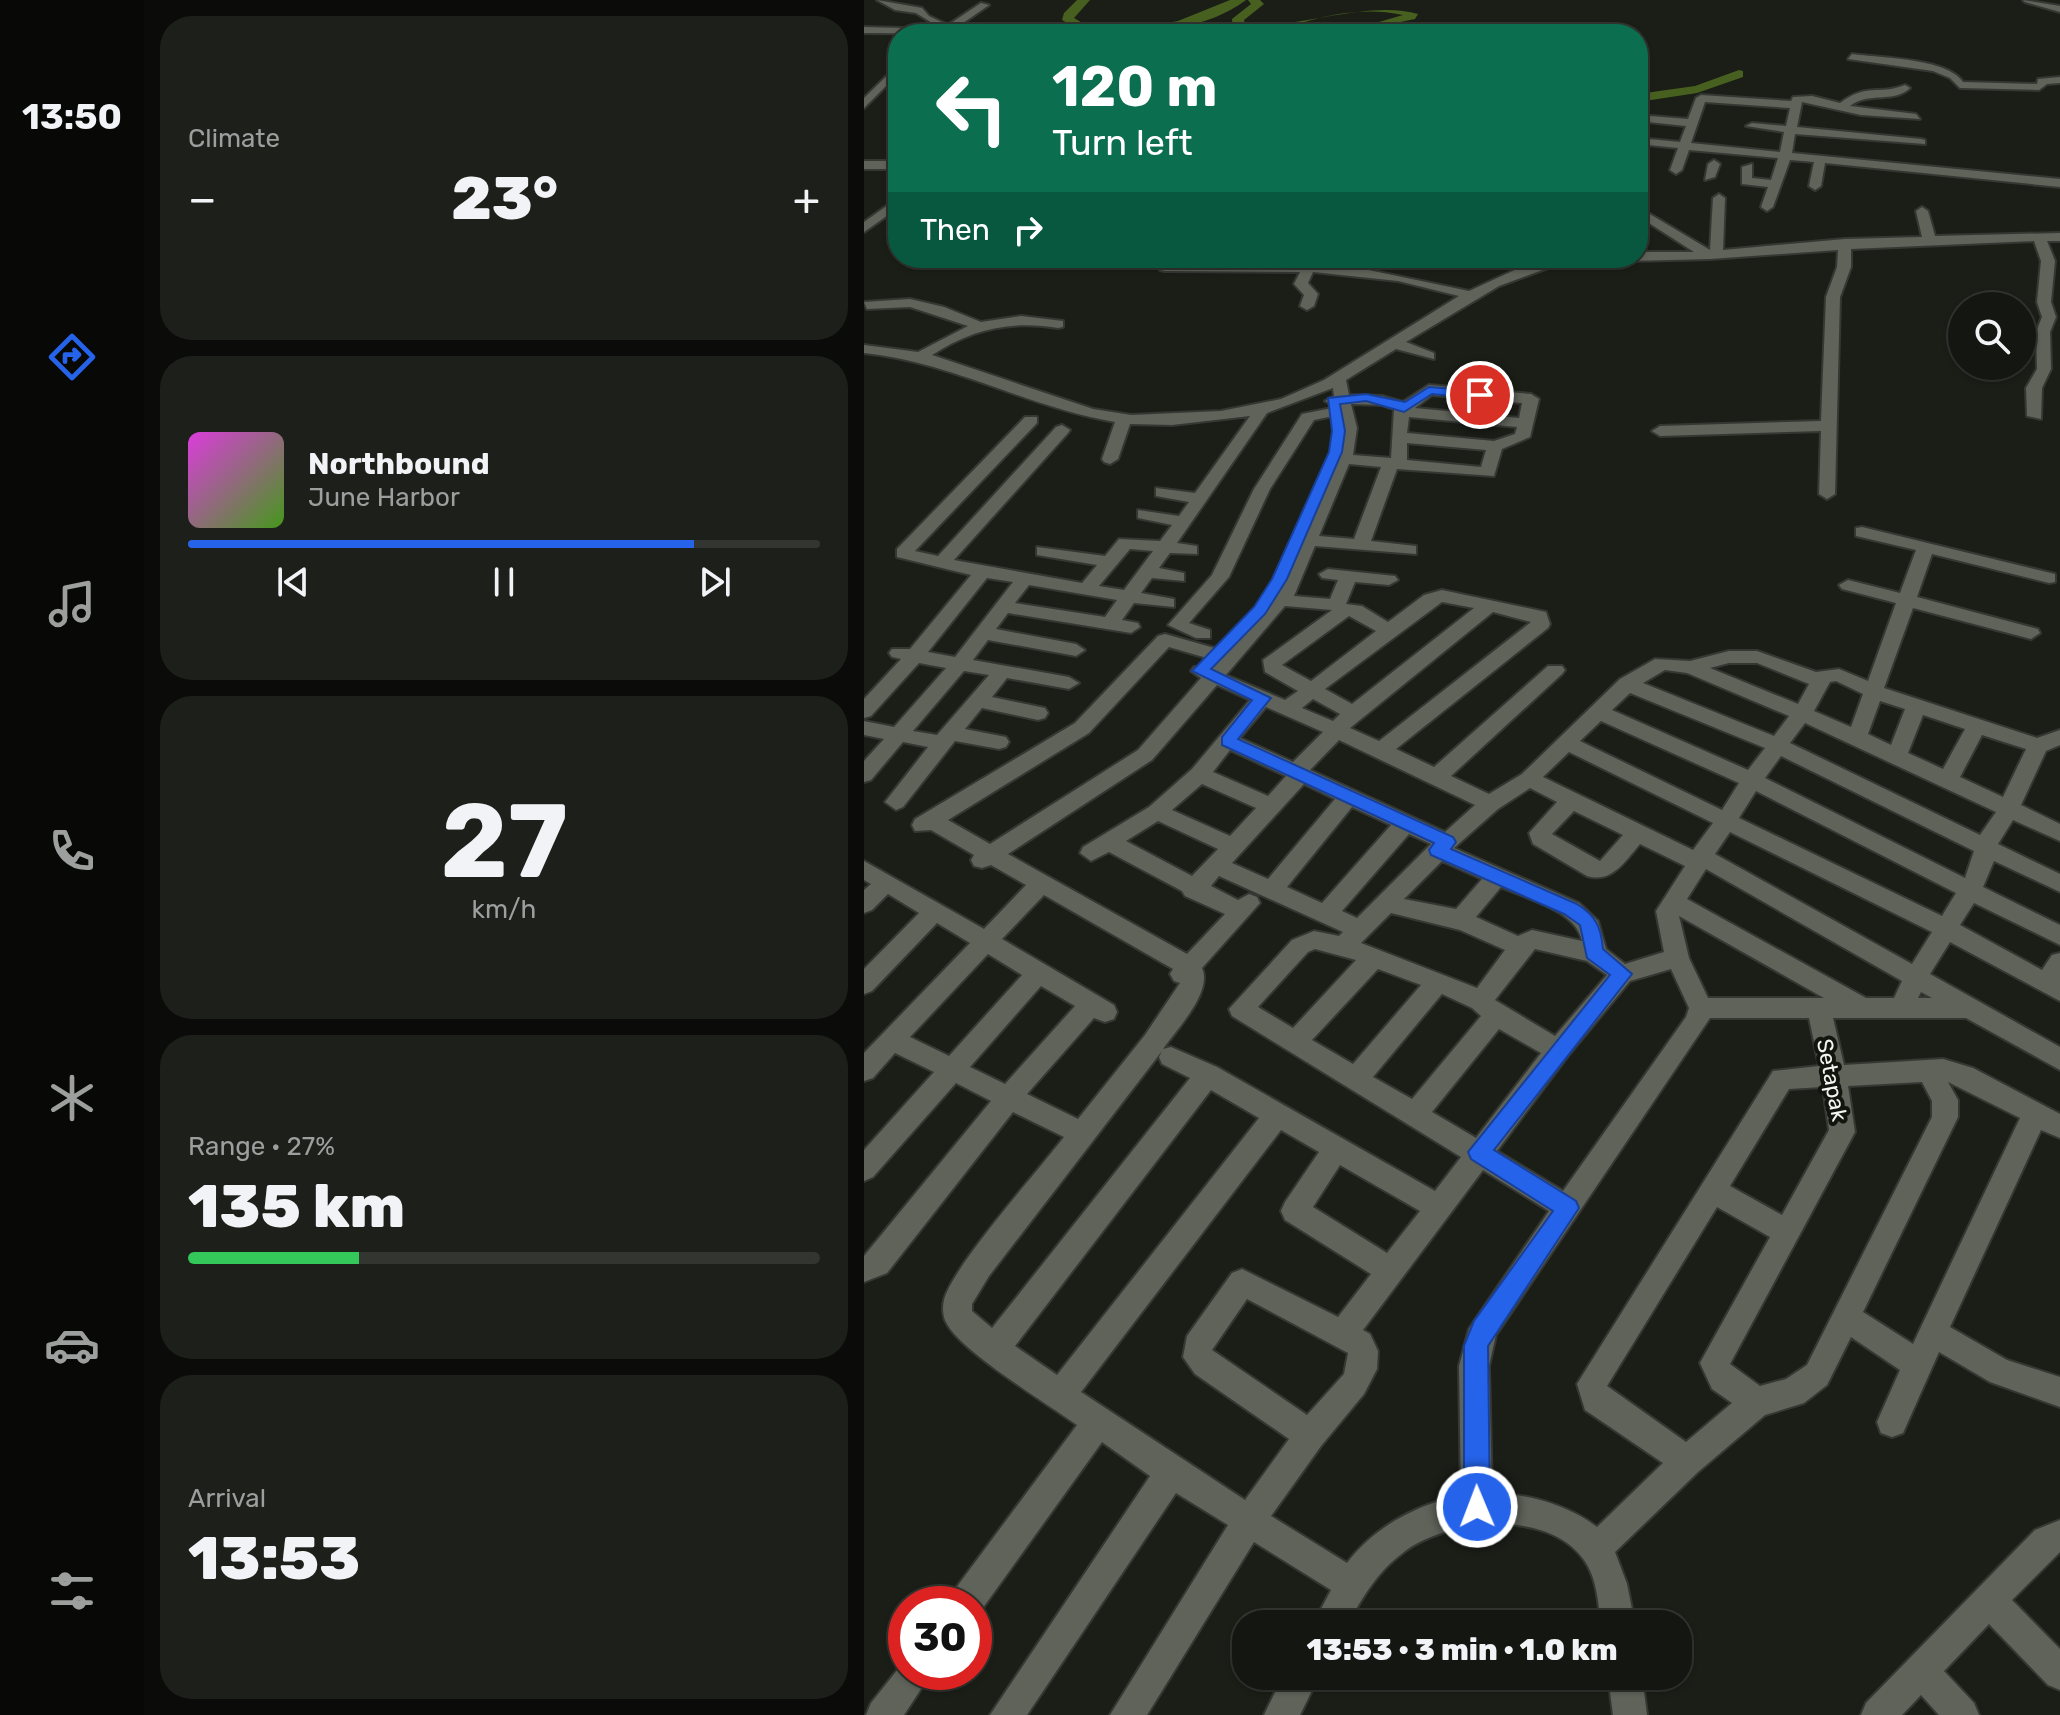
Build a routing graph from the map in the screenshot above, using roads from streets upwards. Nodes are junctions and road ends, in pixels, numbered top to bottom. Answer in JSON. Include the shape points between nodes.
{"nodes":[{"id":1,"x":2028,"y":0,"type":"edge"},
{"id":2,"x":879,"y":1,"type":"edge"},
{"id":3,"x":984,"y":5,"type":"dead end"},
{"id":4,"x":2060,"y":9,"type":"edge"},
{"id":5,"x":943,"y":24,"type":"edge"},
{"id":6,"x":957,"y":24,"type":"edge"},
{"id":7,"x":864,"y":31,"type":"edge"},
{"id":8,"x":888,"y":31,"type":"edge"},
{"id":9,"x":1922,"y":54,"type":"dead end"},
{"id":10,"x":1852,"y":57,"type":"dead end"},
{"id":11,"x":1935,"y":68,"type":"junction"},
{"id":12,"x":888,"y":79,"type":"edge"},
{"id":13,"x":2060,"y":80,"type":"edge"},
{"id":14,"x":1905,"y":88,"type":"dead end"},
{"id":15,"x":1750,"y":90,"type":"dead end"},
{"id":16,"x":864,"y":105,"type":"edge"},
{"id":17,"x":1835,"y":106,"type":"junction"},
{"id":18,"x":1698,"y":109,"type":"junction"},
{"id":19,"x":1662,"y":116,"type":"junction"},
{"id":20,"x":1648,"y":117,"type":"edge"},
{"id":21,"x":1793,"y":119,"type":"junction"},
{"id":22,"x":1916,"y":123,"type":"dead end"},
{"id":23,"x":1859,"y":124,"type":"junction"},
{"id":24,"x":1752,"y":126,"type":"junction"},
{"id":25,"x":1691,"y":128,"type":"junction"},
{"id":26,"x":1824,"y":133,"type":"junction"},
{"id":27,"x":1648,"y":142,"type":"edge"},
{"id":28,"x":1652,"y":142,"type":"junction"},
{"id":29,"x":1921,"y":142,"type":"dead end"},
{"id":30,"x":1685,"y":146,"type":"junction"},
{"id":31,"x":1890,"y":153,"type":"junction"},
{"id":32,"x":1785,"y":156,"type":"junction"},
{"id":33,"x":1928,"y":156,"type":"dead end"},
{"id":34,"x":1820,"y":159,"type":"junction"},
{"id":35,"x":864,"y":165,"type":"edge"},
{"id":36,"x":888,"y":165,"type":"edge"},
{"id":37,"x":1709,"y":166,"type":"junction"},
{"id":38,"x":1780,"y":171,"type":"junction"},
{"id":39,"x":2060,"y":183,"type":"edge"},
{"id":40,"x":1777,"y":184,"type":"junction"},
{"id":41,"x":1815,"y":186,"type":"dead end"},
{"id":42,"x":1719,"y":198,"type":"dead end"},
{"id":43,"x":1767,"y":207,"type":"dead end"},
{"id":44,"x":888,"y":210,"type":"edge"},
{"id":45,"x":1922,"y":211,"type":"dead end"},
{"id":46,"x":1648,"y":217,"type":"edge"},
{"id":47,"x":864,"y":228,"type":"edge"},
{"id":48,"x":2060,"y":237,"type":"edge"},
{"id":49,"x":1929,"y":239,"type":"junction"},
{"id":50,"x":2041,"y":241,"type":"junction"},
{"id":51,"x":1846,"y":248,"type":"junction"},
{"id":52,"x":1712,"y":254,"type":"junction"},
{"id":53,"x":1648,"y":257,"type":"edge"},
{"id":54,"x":1213,"y":268,"type":"edge"},
{"id":55,"x":1536,"y":268,"type":"edge"},
{"id":56,"x":1308,"y":270,"type":"junction"},
{"id":57,"x":1473,"y":296,"type":"junction"},
{"id":58,"x":865,"y":305,"type":"edge"},
{"id":59,"x":1307,"y":306,"type":"dead end"},
{"id":60,"x":1058,"y":324,"type":"dead end"},
{"id":61,"x":979,"y":326,"type":"junction"},
{"id":62,"x":1401,"y":345,"type":"junction"},
{"id":63,"x":864,"y":349,"type":"edge"},
{"id":64,"x":1429,"y":356,"type":"dead end"},
{"id":65,"x":918,"y":358,"type":"junction"},
{"id":66,"x":1336,"y":394,"type":"junction"},
{"id":67,"x":1404,"y":409,"type":"junction"},
{"id":68,"x":1259,"y":414,"type":"junction"},
{"id":69,"x":2035,"y":416,"type":"dead end"},
{"id":70,"x":1031,"y":420,"type":"dead end"},
{"id":71,"x":1526,"y":423,"type":"junction"},
{"id":72,"x":1828,"y":426,"type":"junction"},
{"id":73,"x":1122,"y":428,"type":"junction"},
{"id":74,"x":1062,"y":430,"type":"dead end"},
{"id":75,"x":1660,"y":431,"type":"dead end"},
{"id":76,"x":1398,"y":437,"type":"junction"},
{"id":77,"x":1495,"y":446,"type":"junction"},
{"id":78,"x":1110,"y":459,"type":"dead end"},
{"id":79,"x":1344,"y":459,"type":"junction"},
{"id":80,"x":1395,"y":464,"type":"junction"},
{"id":81,"x":985,"y":468,"type":"junction"},
{"id":82,"x":1022,"y":474,"type":"junction"},
{"id":83,"x":1162,"y":492,"type":"dead end"},
{"id":84,"x":1827,"y":494,"type":"dead end"},
{"id":85,"x":1199,"y":499,"type":"junction"},
{"id":86,"x":1144,"y":514,"type":"dead end"},
{"id":87,"x":1184,"y":522,"type":"junction"},
{"id":88,"x":1862,"y":532,"type":"dead end"},
{"id":89,"x":1310,"y":540,"type":"junction"},
{"id":90,"x":1361,"y":545,"type":"junction"},
{"id":91,"x":1166,"y":546,"type":"junction"},
{"id":92,"x":1926,"y":547,"type":"junction"},
{"id":93,"x":1191,"y":550,"type":"dead end"},
{"id":94,"x":1410,"y":550,"type":"dead end"},
{"id":95,"x":1043,"y":551,"type":"dead end"},
{"id":96,"x":944,"y":560,"type":"junction"},
{"id":97,"x":1108,"y":562,"type":"junction"},
{"id":98,"x":983,"y":572,"type":"junction"},
{"id":99,"x":1148,"y":572,"type":"junction"},
{"id":100,"x":1328,"y":574,"type":"dead end"},
{"id":101,"x":1348,"y":576,"type":"junction"},
{"id":102,"x":1026,"y":577,"type":"junction"},
{"id":103,"x":1178,"y":577,"type":"dead end"},
{"id":104,"x":2049,"y":578,"type":"dead end"},
{"id":105,"x":1389,"y":580,"type":"dead end"},
{"id":106,"x":1848,"y":585,"type":"dead end"},
{"id":107,"x":1087,"y":589,"type":"junction"},
{"id":108,"x":1130,"y":597,"type":"junction"},
{"id":109,"x":1280,"y":600,"type":"junction"},
{"id":110,"x":1907,"y":601,"type":"junction"},
{"id":111,"x":1168,"y":603,"type":"dead end"},
{"id":112,"x":1489,"y":606,"type":"junction"},
{"id":113,"x":1003,"y":607,"type":"junction"},
{"id":114,"x":1110,"y":623,"type":"junction"},
{"id":115,"x":1131,"y":627,"type":"dead end"},
{"id":116,"x":1388,"y":630,"type":"junction"},
{"id":117,"x":983,"y":633,"type":"junction"},
{"id":118,"x":2031,"y":633,"type":"dead end"},
{"id":119,"x":1076,"y":650,"type":"dead end"},
{"id":120,"x":907,"y":654,"type":"junction"},
{"id":121,"x":1217,"y":660,"type":"junction"},
{"id":122,"x":961,"y":662,"type":"junction"},
{"id":123,"x":1691,"y":667,"type":"junction"},
{"id":124,"x":1555,"y":670,"type":"dead end"},
{"id":125,"x":1003,"y":671,"type":"junction"},
{"id":126,"x":1820,"y":681,"type":"junction"},
{"id":127,"x":1069,"y":683,"type":"dead end"},
{"id":128,"x":1627,"y":684,"type":"junction"},
{"id":129,"x":1310,"y":689,"type":"junction"},
{"id":130,"x":1875,"y":692,"type":"junction"},
{"id":131,"x":1263,"y":698,"type":"junction"},
{"id":132,"x":978,"y":701,"type":"junction"},
{"id":133,"x":1917,"y":705,"type":"junction"},
{"id":134,"x":1287,"y":709,"type":"junction"},
{"id":135,"x":864,"y":711,"type":"edge"},
{"id":136,"x":1038,"y":713,"type":"dead end"},
{"id":137,"x":1353,"y":713,"type":"junction"},
{"id":138,"x":1601,"y":713,"type":"junction"},
{"id":139,"x":1800,"y":716,"type":"junction"},
{"id":140,"x":1977,"y":726,"type":"junction"},
{"id":141,"x":864,"y":728,"type":"edge"},
{"id":142,"x":1338,"y":731,"type":"junction"},
{"id":143,"x":897,"y":736,"type":"junction"},
{"id":144,"x":1857,"y":737,"type":"junction"},
{"id":145,"x":2060,"y":737,"type":"edge"},
{"id":146,"x":946,"y":738,"type":"junction"},
{"id":147,"x":1228,"y":741,"type":"junction"},
{"id":148,"x":999,"y":742,"type":"dead end"},
{"id":149,"x":1567,"y":743,"type":"junction"},
{"id":150,"x":1779,"y":746,"type":"junction"},
{"id":151,"x":2038,"y":746,"type":"junction"},
{"id":152,"x":1381,"y":750,"type":"junction"},
{"id":153,"x":1897,"y":756,"type":"junction"},
{"id":154,"x":1299,"y":772,"type":"junction"},
{"id":155,"x":1199,"y":774,"type":"junction"},
{"id":156,"x":864,"y":775,"type":"edge"},
{"id":157,"x":1437,"y":776,"type":"junction"},
{"id":158,"x":1529,"y":779,"type":"junction"},
{"id":159,"x":1752,"y":780,"type":"junction"},
{"id":160,"x":1948,"y":780,"type":"junction"},
{"id":161,"x":1349,"y":796,"type":"junction"},
{"id":162,"x":1572,"y":800,"type":"junction"},
{"id":163,"x":896,"y":802,"type":"dead end"},
{"id":164,"x":1490,"y":804,"type":"junction"},
{"id":165,"x":1271,"y":806,"type":"junction"},
{"id":166,"x":2009,"y":808,"type":"junction"},
{"id":167,"x":1157,"y":812,"type":"junction"},
{"id":168,"x":1407,"y":822,"type":"junction"},
{"id":169,"x":1724,"y":823,"type":"junction"},
{"id":170,"x":1638,"y":832,"type":"junction"},
{"id":171,"x":2060,"y":833,"type":"edge"},
{"id":172,"x":1442,"y":846,"type":"junction"},
{"id":173,"x":1985,"y":846,"type":"junction"},
{"id":174,"x":1233,"y":847,"type":"junction"},
{"id":175,"x":981,"y":854,"type":"junction"},
{"id":176,"x":1699,"y":859,"type":"junction"},
{"id":177,"x":1216,"y":865,"type":"junction"},
{"id":178,"x":864,"y":869,"type":"edge"},
{"id":179,"x":1498,"y":876,"type":"junction"},
{"id":180,"x":887,"y":882,"type":"junction"},
{"id":181,"x":2060,"y":884,"type":"edge"},
{"id":182,"x":1037,"y":885,"type":"junction"},
{"id":183,"x":1268,"y":889,"type":"junction"},
{"id":184,"x":1193,"y":890,"type":"junction"},
{"id":185,"x":1970,"y":890,"type":"junction"},
{"id":186,"x":1396,"y":896,"type":"junction"},
{"id":187,"x":1672,"y":901,"type":"junction"},
{"id":188,"x":864,"y":904,"type":"edge"},
{"id":189,"x":936,"y":910,"type":"junction"},
{"id":190,"x":1241,"y":912,"type":"junction"},
{"id":191,"x":1326,"y":914,"type":"junction"},
{"id":192,"x":1459,"y":921,"type":"junction"},
{"id":193,"x":1947,"y":929,"type":"junction"},
{"id":194,"x":2060,"y":936,"type":"edge"},
{"id":195,"x":1352,"y":938,"type":"junction"},
{"id":196,"x":983,"y":940,"type":"junction"},
{"id":197,"x":1520,"y":947,"type":"junction"},
{"id":198,"x":1594,"y":953,"type":"junction"},
{"id":199,"x":1677,"y":958,"type":"junction"},
{"id":200,"x":1372,"y":959,"type":"junction"},
{"id":201,"x":2060,"y":962,"type":"edge"},
{"id":202,"x":1038,"y":973,"type":"junction"},
{"id":203,"x":1189,"y":973,"type":"junction"},
{"id":204,"x":1622,"y":974,"type":"junction"},
{"id":205,"x":1916,"y":977,"type":"junction"},
{"id":206,"x":1438,"y":982,"type":"junction"},
{"id":207,"x":864,"y":984,"type":"edge"},
{"id":208,"x":2053,"y":987,"type":"edge"},
{"id":209,"x":1489,"y":1008,"type":"junction"},
{"id":210,"x":1701,"y":1008,"type":"junction"},
{"id":211,"x":1970,"y":1008,"type":"junction"},
{"id":212,"x":1819,"y":1009,"type":"junction"},
{"id":213,"x":1865,"y":1009,"type":"junction"},
{"id":214,"x":1901,"y":1010,"type":"junction"},
{"id":215,"x":892,"y":1040,"type":"junction"},
{"id":216,"x":1296,"y":1041,"type":"junction"},
{"id":217,"x":1558,"y":1050,"type":"junction"},
{"id":218,"x":1171,"y":1057,"type":"dead end"},
{"id":219,"x":2060,"y":1059,"type":"edge"},
{"id":220,"x":951,"y":1068,"type":"junction"},
{"id":221,"x":864,"y":1070,"type":"edge"},
{"id":222,"x":1929,"y":1071,"type":"junction"},
{"id":223,"x":1208,"y":1075,"type":"junction"},
{"id":224,"x":1831,"y":1075,"type":"junction"},
{"id":225,"x":1357,"y":1078,"type":"junction"},
{"id":226,"x":1010,"y":1096,"type":"junction"},
{"id":227,"x":1416,"y":1113,"type":"junction"},
{"id":228,"x":1276,"y":1116,"type":"junction"},
{"id":229,"x":2048,"y":1120,"type":"edge"},
{"id":230,"x":1083,"y":1134,"type":"junction"},
{"id":231,"x":1335,"y":1150,"type":"junction"},
{"id":232,"x":1479,"y":1152,"type":"junction"},
{"id":233,"x":864,"y":1169,"type":"edge"},
{"id":234,"x":1711,"y":1190,"type":"junction"},
{"id":235,"x":1438,"y":1207,"type":"junction"},
{"id":236,"x":1568,"y":1208,"type":"junction"},
{"id":237,"x":1787,"y":1232,"type":"junction"},
{"id":238,"x":864,"y":1269,"type":"edge"},
{"id":239,"x":1389,"y":1270,"type":"junction"},
{"id":240,"x":1846,"y":1317,"type":"junction"},
{"id":241,"x":1935,"y":1334,"type":"junction"},
{"id":242,"x":1342,"y":1335,"type":"junction"},
{"id":243,"x":994,"y":1349,"type":"junction"},
{"id":244,"x":1918,"y":1365,"type":"junction"},
{"id":245,"x":2060,"y":1392,"type":"edge"},
{"id":246,"x":1059,"y":1396,"type":"junction"},
{"id":247,"x":1757,"y":1402,"type":"junction"},
{"id":248,"x":1099,"y":1421,"type":"junction"},
{"id":249,"x":1892,"y":1422,"type":"dead end"},
{"id":250,"x":1310,"y":1435,"type":"junction"},
{"id":251,"x":1687,"y":1461,"type":"junction"},
{"id":252,"x":1171,"y":1472,"type":"junction"},
{"id":253,"x":1477,"y":1507,"type":"junction"},
{"id":254,"x":1250,"y":1519,"type":"junction"},
{"id":255,"x":2055,"y":1544,"type":"edge"},
{"id":256,"x":1593,"y":1546,"type":"junction"},
{"id":257,"x":1352,"y":1584,"type":"junction"},
{"id":258,"x":978,"y":1586,"type":"edge"},
{"id":259,"x":1988,"y":1599,"type":"junction"},
{"id":260,"x":1338,"y":1610,"type":"edge"},
{"id":261,"x":1615,"y":1610,"type":"edge"},
{"id":262,"x":1920,"y":1670,"type":"junction"},
{"id":263,"x":2060,"y":1673,"type":"edge"},
{"id":264,"x":902,"y":1690,"type":"edge"},
{"id":265,"x":1294,"y":1690,"type":"edge"},
{"id":266,"x":1627,"y":1690,"type":"edge"},
{"id":267,"x":883,"y":1715,"type":"edge"},
{"id":268,"x":1007,"y":1715,"type":"edge"},
{"id":269,"x":1127,"y":1715,"type":"edge"},
{"id":270,"x":1281,"y":1715,"type":"edge"},
{"id":271,"x":1630,"y":1715,"type":"edge"},
{"id":272,"x":1878,"y":1715,"type":"edge"},
{"id":273,"x":1962,"y":1715,"type":"edge"}],
"edges":[{"from":1,"to":4,"type":"street"},
{"from":2,"to":5,"type":"street","via":[[919,10]]},
{"from":3,"to":6,"type":"street"},
{"from":7,"to":8,"type":"street"},
{"from":9,"to":11,"type":"street","via":[[1939,64]]},
{"from":10,"to":11,"type":"street"},
{"from":11,"to":13,"type":"street","via":[[1954,76],[1960,85],[2039,87],[2042,81]]},
{"from":12,"to":16,"type":"street"},
{"from":14,"to":17,"type":"street","via":[[1897,93],[1860,93]]},
{"from":15,"to":21,"type":"street","via":[[1794,94]]},
{"from":17,"to":21,"type":"street"},
{"from":17,"to":23,"type":"street"},
{"from":17,"to":26,"type":"street"},
{"from":18,"to":21,"type":"street","via":[[1703,98]]},
{"from":18,"to":24,"type":"street"},
{"from":18,"to":25,"type":"street"},
{"from":19,"to":20,"type":"street"},
{"from":19,"to":25,"type":"street"},
{"from":19,"to":28,"type":"street"},
{"from":21,"to":24,"type":"street"},
{"from":21,"to":24,"type":"street"},
{"from":21,"to":26,"type":"street"},
{"from":21,"to":31,"type":"street"},
{"from":21,"to":32,"type":"street"},
{"from":22,"to":23,"type":"street"},
{"from":23,"to":26,"type":"street"},
{"from":23,"to":31,"type":"street"},
{"from":24,"to":25,"type":"street"},
{"from":25,"to":30,"type":"street"},
{"from":27,"to":28,"type":"street"},
{"from":28,"to":30,"type":"street"},
{"from":29,"to":31,"type":"street"},
{"from":30,"to":32,"type":"street"},
{"from":30,"to":37,"type":"street"},
{"from":31,"to":33,"type":"street"},
{"from":31,"to":34,"type":"street","via":[[1852,168]]},
{"from":31,"to":39,"type":"street"},
{"from":32,"to":34,"type":"street"},
{"from":32,"to":38,"type":"street"},
{"from":34,"to":41,"type":"street"},
{"from":35,"to":36,"type":"street"},
{"from":37,"to":38,"type":"street"},
{"from":37,"to":40,"type":"street","via":[[1746,181]]},
{"from":38,"to":40,"type":"street"},
{"from":40,"to":43,"type":"street"},
{"from":42,"to":52,"type":"street"},
{"from":44,"to":47,"type":"street"},
{"from":45,"to":49,"type":"street"},
{"from":46,"to":52,"type":"street"},
{"from":48,"to":50,"type":"street"},
{"from":49,"to":50,"type":"street"},
{"from":49,"to":51,"type":"street"},
{"from":50,"to":69,"type":"street","via":[[2049,278],[2042,306],[2049,317],[2043,332],[2044,369],[2034,388]]},
{"from":51,"to":52,"type":"street"},
{"from":51,"to":72,"type":"street","via":[[1833,297]]},
{"from":52,"to":53,"type":"street"},
{"from":54,"to":56,"type":"street"},
{"from":55,"to":57,"type":"street"},
{"from":56,"to":57,"type":"street","via":[[1416,279]]},
{"from":56,"to":59,"type":"street","via":[[1301,284],[1311,294]]},
{"from":57,"to":62,"type":"street"},
{"from":58,"to":61,"type":"street","via":[[889,302],[943,310]]},
{"from":60,"to":61,"type":"street","via":[[1033,319]]},
{"from":61,"to":65,"type":"street","via":[[947,338]]},
{"from":62,"to":64,"type":"street"},
{"from":62,"to":66,"type":"street"},
{"from":63,"to":65,"type":"street"},
{"from":65,"to":73,"type":"street"},
{"from":66,"to":67,"type":"street"},
{"from":66,"to":68,"type":"street","via":[[1296,399]]},
{"from":66,"to":79,"type":"street","via":[[1349,428]]},
{"from":66,"to":121,"type":"street","via":[[1335,452],[1280,579]]},
{"from":66,"to":121,"type":"street","via":[[1308,417],[1262,489],[1220,577],[1177,625]]},
{"from":67,"to":71,"type":"street"},
{"from":67,"to":71,"type":"street","via":[[1429,390],[1531,399]]},
{"from":67,"to":76,"type":"street","via":[[1398,417]]},
{"from":68,"to":73,"type":"street"},
{"from":68,"to":85,"type":"street"},
{"from":70,"to":81,"type":"street"},
{"from":71,"to":77,"type":"street","via":[[1522,437]]},
{"from":72,"to":75,"type":"street"},
{"from":72,"to":84,"type":"street"},
{"from":73,"to":78,"type":"street"},
{"from":74,"to":82,"type":"street"},
{"from":76,"to":77,"type":"street"},
{"from":76,"to":80,"type":"street"},
{"from":77,"to":80,"type":"street","via":[[1488,473]]},
{"from":79,"to":80,"type":"street"},
{"from":79,"to":89,"type":"street"},
{"from":80,"to":90,"type":"street"},
{"from":81,"to":82,"type":"street"},
{"from":81,"to":96,"type":"street","via":[[903,553]]},
{"from":82,"to":96,"type":"street"},
{"from":83,"to":85,"type":"street"},
{"from":85,"to":87,"type":"street"},
{"from":86,"to":87,"type":"street"},
{"from":87,"to":91,"type":"street"},
{"from":88,"to":92,"type":"street"},
{"from":89,"to":90,"type":"street"},
{"from":89,"to":109,"type":"street"},
{"from":90,"to":94,"type":"street"},
{"from":91,"to":93,"type":"street"},
{"from":91,"to":97,"type":"street","via":[[1125,543]]},
{"from":91,"to":99,"type":"street"},
{"from":92,"to":104,"type":"street"},
{"from":92,"to":110,"type":"street"},
{"from":95,"to":97,"type":"street"},
{"from":96,"to":98,"type":"street"},
{"from":97,"to":107,"type":"street"},
{"from":98,"to":102,"type":"street"},
{"from":98,"to":120,"type":"street"},
{"from":99,"to":103,"type":"street"},
{"from":99,"to":108,"type":"street"},
{"from":100,"to":101,"type":"street"},
{"from":101,"to":105,"type":"street"},
{"from":101,"to":109,"type":"street","via":[[1334,605]]},
{"from":102,"to":107,"type":"street"},
{"from":102,"to":113,"type":"street"},
{"from":106,"to":110,"type":"street"},
{"from":107,"to":108,"type":"street"},
{"from":108,"to":111,"type":"street"},
{"from":108,"to":114,"type":"street"},
{"from":109,"to":121,"type":"street"},
{"from":110,"to":118,"type":"street"},
{"from":110,"to":130,"type":"street"},
{"from":112,"to":116,"type":"street","via":[[1436,597]]},
{"from":112,"to":137,"type":"street"},
{"from":112,"to":152,"type":"street","via":[[1535,614],[1542,620]]},
{"from":113,"to":114,"type":"street"},
{"from":113,"to":117,"type":"street"},
{"from":114,"to":115,"type":"street"},
{"from":116,"to":129,"type":"street"},
{"from":116,"to":129,"type":"street","via":[[1355,610],[1345,610],[1273,660],[1272,668]]},
{"from":117,"to":119,"type":"street"},
{"from":117,"to":122,"type":"street"},
{"from":120,"to":122,"type":"street"},
{"from":120,"to":135,"type":"street"},
{"from":121,"to":131,"type":"street"},
{"from":121,"to":175,"type":"street","via":[[1168,732],[1145,755]]},
{"from":121,"to":175,"type":"street","via":[[1165,640],[1082,728],[922,826]]},
{"from":122,"to":125,"type":"street"},
{"from":122,"to":143,"type":"street"},
{"from":123,"to":126,"type":"street","via":[[1748,654]]},
{"from":123,"to":128,"type":"street","via":[[1656,664]]},
{"from":123,"to":139,"type":"street"},
{"from":124,"to":157,"type":"street"},
{"from":125,"to":127,"type":"street"},
{"from":125,"to":132,"type":"street"},
{"from":126,"to":130,"type":"street","via":[[1832,673]]},
{"from":126,"to":139,"type":"street"},
{"from":128,"to":138,"type":"street"},
{"from":128,"to":150,"type":"street"},
{"from":129,"to":134,"type":"street"},
{"from":129,"to":137,"type":"street"},
{"from":130,"to":133,"type":"street"},
{"from":130,"to":144,"type":"street"},
{"from":131,"to":134,"type":"street"},
{"from":131,"to":147,"type":"street"},
{"from":132,"to":136,"type":"street"},
{"from":132,"to":146,"type":"street"},
{"from":133,"to":140,"type":"street"},
{"from":133,"to":153,"type":"street"},
{"from":134,"to":142,"type":"street"},
{"from":137,"to":142,"type":"street"},
{"from":138,"to":149,"type":"street"},
{"from":138,"to":159,"type":"street"},
{"from":139,"to":144,"type":"street"},
{"from":139,"to":150,"type":"street"},
{"from":140,"to":151,"type":"street"},
{"from":140,"to":160,"type":"street"},
{"from":141,"to":143,"type":"street"},
{"from":142,"to":152,"type":"street"},
{"from":142,"to":154,"type":"street"},
{"from":143,"to":146,"type":"street"},
{"from":143,"to":156,"type":"street"},
{"from":144,"to":153,"type":"street"},
{"from":145,"to":151,"type":"street"},
{"from":146,"to":148,"type":"street"},
{"from":146,"to":163,"type":"street"},
{"from":147,"to":154,"type":"street"},
{"from":147,"to":155,"type":"street"},
{"from":149,"to":158,"type":"street"},
{"from":149,"to":169,"type":"street"},
{"from":150,"to":159,"type":"street"},
{"from":150,"to":173,"type":"street"},
{"from":151,"to":166,"type":"street"},
{"from":152,"to":157,"type":"street"},
{"from":153,"to":160,"type":"street"},
{"from":154,"to":161,"type":"street"},
{"from":154,"to":165,"type":"street"},
{"from":155,"to":165,"type":"street"},
{"from":155,"to":167,"type":"street"},
{"from":157,"to":164,"type":"street"},
{"from":158,"to":162,"type":"street"},
{"from":158,"to":164,"type":"street"},
{"from":159,"to":169,"type":"street"},
{"from":159,"to":185,"type":"street"},
{"from":160,"to":166,"type":"street"},
{"from":161,"to":168,"type":"street"},
{"from":161,"to":183,"type":"street"},
{"from":162,"to":170,"type":"street"},
{"from":162,"to":170,"type":"street","via":[[1541,838],[1595,870],[1607,867]]},
{"from":164,"to":172,"type":"street"},
{"from":165,"to":174,"type":"street"},
{"from":166,"to":171,"type":"street"},
{"from":166,"to":173,"type":"street"},
{"from":167,"to":174,"type":"street"},
{"from":167,"to":184,"type":"street","via":[[1100,848]]},
{"from":168,"to":172,"type":"street"},
{"from":168,"to":191,"type":"street"},
{"from":169,"to":176,"type":"street"},
{"from":169,"to":193,"type":"street"},
{"from":170,"to":176,"type":"street"},
{"from":172,"to":179,"type":"street"},
{"from":172,"to":186,"type":"street"},
{"from":173,"to":181,"type":"street"},
{"from":173,"to":185,"type":"street"},
{"from":174,"to":177,"type":"street"},
{"from":175,"to":182,"type":"street"},
{"from":176,"to":187,"type":"street"},
{"from":176,"to":205,"type":"street"},
{"from":177,"to":183,"type":"street"},
{"from":177,"to":184,"type":"street"},
{"from":178,"to":180,"type":"street"},
{"from":179,"to":192,"type":"street"},
{"from":179,"to":198,"type":"street","via":[[1587,920]]},
{"from":180,"to":188,"type":"street"},
{"from":180,"to":189,"type":"street"},
{"from":182,"to":196,"type":"street"},
{"from":182,"to":203,"type":"street"},
{"from":183,"to":190,"type":"street"},
{"from":183,"to":191,"type":"street"},
{"from":184,"to":190,"type":"street"},
{"from":185,"to":193,"type":"street"},
{"from":185,"to":194,"type":"street"},
{"from":186,"to":192,"type":"street"},
{"from":186,"to":195,"type":"street"},
{"from":187,"to":199,"type":"street","via":[[1667,911]]},
{"from":187,"to":213,"type":"street"},
{"from":189,"to":196,"type":"street"},
{"from":189,"to":207,"type":"street"},
{"from":190,"to":203,"type":"street"},
{"from":191,"to":195,"type":"street"},
{"from":192,"to":197,"type":"street"},
{"from":193,"to":205,"type":"street"},
{"from":193,"to":208,"type":"street"},
{"from":195,"to":200,"type":"street"},
{"from":195,"to":216,"type":"street","via":[[1304,942],[1241,1009]]},
{"from":196,"to":202,"type":"street"},
{"from":196,"to":215,"type":"street"},
{"from":197,"to":198,"type":"street","via":[[1540,939]]},
{"from":197,"to":209,"type":"street"},
{"from":198,"to":204,"type":"street"},
{"from":199,"to":204,"type":"street"},
{"from":199,"to":210,"type":"street"},
{"from":200,"to":206,"type":"street"},
{"from":200,"to":216,"type":"street"},
{"from":201,"to":208,"type":"street"},
{"from":202,"to":220,"type":"street"},
{"from":202,"to":226,"type":"street","via":[[1098,1009]]},
{"from":203,"to":230,"type":"street","via":[[1191,988]]},
{"from":204,"to":217,"type":"street"},
{"from":205,"to":211,"type":"street"},
{"from":205,"to":214,"type":"street"},
{"from":206,"to":209,"type":"street"},
{"from":206,"to":225,"type":"street"},
{"from":209,"to":217,"type":"street"},
{"from":209,"to":227,"type":"street"},
{"from":210,"to":212,"type":"street"},
{"from":210,"to":236,"type":"street"},
{"from":211,"to":214,"type":"street"},
{"from":211,"to":219,"type":"street"},
{"from":212,"to":213,"type":"street"},
{"from":212,"to":224,"type":"street","name":"Setapak"},
{"from":213,"to":214,"type":"street"},
{"from":215,"to":220,"type":"street"},
{"from":215,"to":221,"type":"street"},
{"from":216,"to":225,"type":"street"},
{"from":217,"to":232,"type":"street"},
{"from":218,"to":223,"type":"street"},
{"from":220,"to":226,"type":"street"},
{"from":220,"to":233,"type":"street"},
{"from":222,"to":224,"type":"street"},
{"from":222,"to":229,"type":"street","via":[[1964,1076]]},
{"from":222,"to":240,"type":"street","via":[[1945,1100],[1945,1117]]},
{"from":223,"to":228,"type":"street"},
{"from":223,"to":243,"type":"street"},
{"from":224,"to":234,"type":"street","via":[[1782,1079]]},
{"from":224,"to":237,"type":"street","name":"Setapak","via":[[1842,1132]]},
{"from":225,"to":227,"type":"street"},
{"from":226,"to":230,"type":"street"},
{"from":226,"to":238,"type":"street","via":[[877,1264]]},
{"from":227,"to":232,"type":"street"},
{"from":228,"to":231,"type":"street"},
{"from":228,"to":246,"type":"street"},
{"from":229,"to":241,"type":"street"},
{"from":230,"to":243,"type":"street","via":[[958,1301],[958,1317]]},
{"from":231,"to":235,"type":"street"},
{"from":231,"to":239,"type":"street","via":[[1295,1211]]},
{"from":232,"to":235,"type":"street"},
{"from":232,"to":236,"type":"street"},
{"from":234,"to":237,"type":"street"},
{"from":234,"to":251,"type":"street","via":[[1591,1389],[1596,1399]]},
{"from":235,"to":239,"type":"street"},
{"from":236,"to":253,"type":"street","via":[[1476,1346]]},
{"from":237,"to":247,"type":"street","name":"Setapak","via":[[1715,1363],[1722,1379]]},
{"from":239,"to":242,"type":"street"},
{"from":240,"to":244,"type":"street"},
{"from":240,"to":247,"type":"street","via":[[1817,1375],[1793,1392]]},
{"from":241,"to":244,"type":"street"},
{"from":241,"to":245,"type":"street","via":[[2000,1372]]},
{"from":242,"to":250,"type":"street","via":[[1360,1344],[1362,1369]]},
{"from":242,"to":250,"type":"street","via":[[1242,1282],[1197,1346],[1205,1364]]},
{"from":243,"to":246,"type":"street"},
{"from":244,"to":249,"type":"street"},
{"from":246,"to":248,"type":"street"},
{"from":247,"to":251,"type":"street"},
{"from":248,"to":252,"type":"street"},
{"from":248,"to":258,"type":"street"},
{"from":250,"to":254,"type":"street"},
{"from":251,"to":256,"type":"street","via":[[1611,1537]]},
{"from":252,"to":254,"type":"street"},
{"from":252,"to":268,"type":"street"},
{"from":253,"to":256,"type":"street","via":[[1542,1517],[1571,1528]]},
{"from":253,"to":257,"type":"street","via":[[1442,1515],[1402,1534],[1373,1557]]},
{"from":254,"to":257,"type":"street"},
{"from":254,"to":269,"type":"street"},
{"from":255,"to":259,"type":"street"},
{"from":256,"to":261,"type":"street","via":[[1608,1571]]},
{"from":257,"to":260,"type":"street"},
{"from":259,"to":262,"type":"street"},
{"from":259,"to":263,"type":"street"},
{"from":262,"to":272,"type":"street"},
{"from":262,"to":273,"type":"street"},
{"from":264,"to":267,"type":"street"},
{"from":265,"to":270,"type":"street"},
{"from":266,"to":271,"type":"street"}]}
